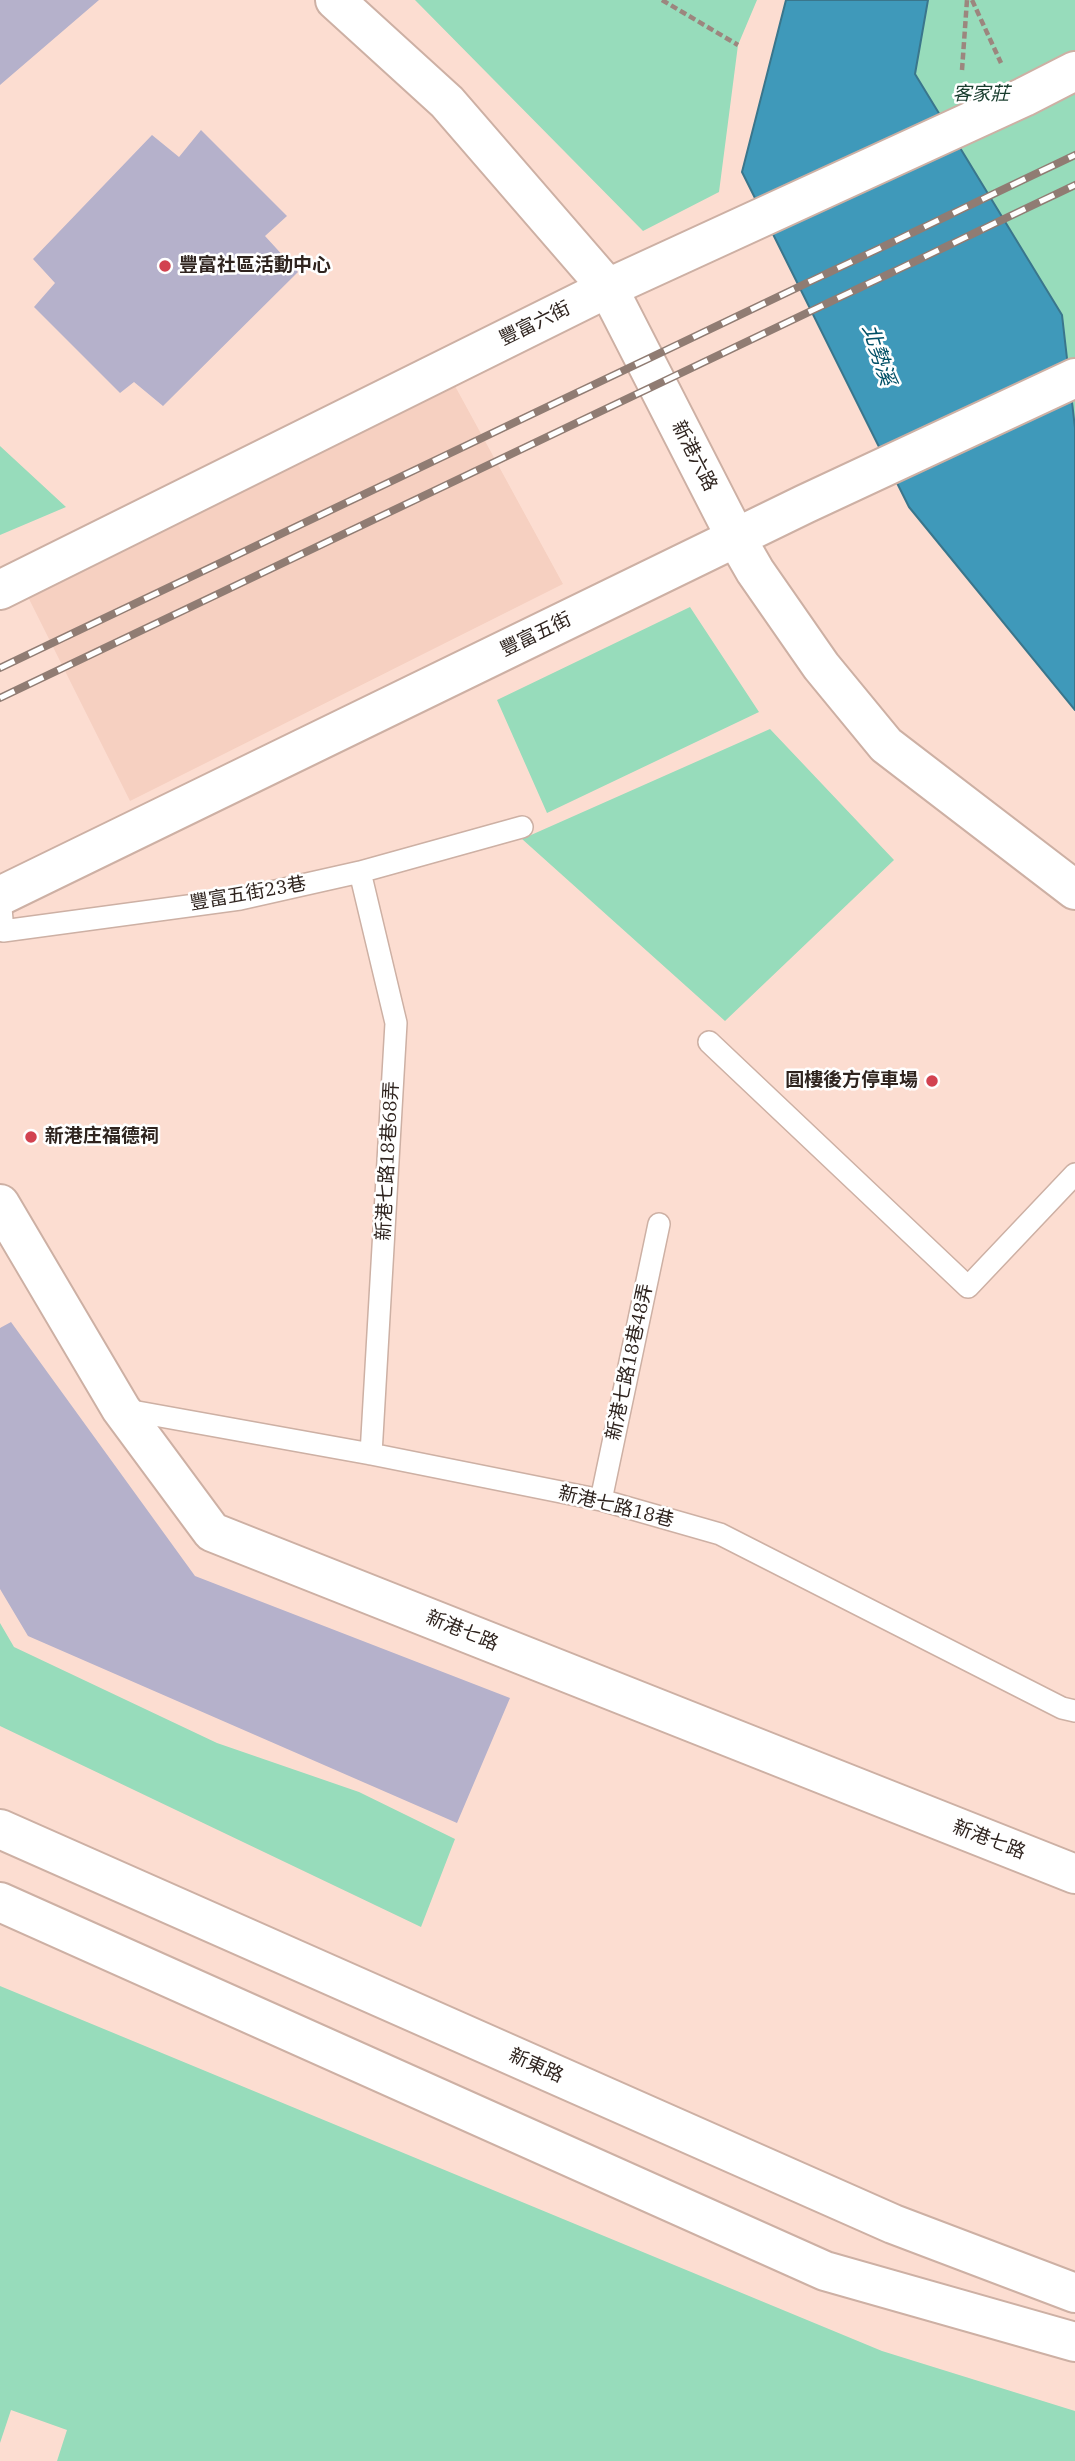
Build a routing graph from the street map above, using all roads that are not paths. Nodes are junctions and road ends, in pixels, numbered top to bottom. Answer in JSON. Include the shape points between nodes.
{"nodes":[{"id":1,"x":335,"y":0,"type":"edge"},
{"id":2,"x":1075,"y":71,"type":"edge"},
{"id":3,"x":608,"y":288,"type":"junction"},
{"id":4,"x":1075,"y":378,"type":"edge"},
{"id":5,"x":736,"y":538,"type":"junction"},
{"id":6,"x":0,"y":590,"type":"edge"},
{"id":7,"x":522,"y":827,"type":"dead end"},
{"id":8,"x":360,"y":872,"type":"junction"},
{"id":9,"x":1075,"y":890,"type":"edge"},
{"id":10,"x":0,"y":897,"type":"edge"},
{"id":11,"x":709,"y":1041,"type":"dead end"},
{"id":12,"x":1075,"y":1174,"type":"edge"},
{"id":13,"x":0,"y":1204,"type":"edge"},
{"id":14,"x":659,"y":1224,"type":"dead end"},
{"id":15,"x":121,"y":1409,"type":"junction"},
{"id":16,"x":371,"y":1454,"type":"junction"},
{"id":17,"x":601,"y":1500,"type":"junction"},
{"id":18,"x":1075,"y":1711,"type":"edge"},
{"id":19,"x":0,"y":1829,"type":"edge"},
{"id":20,"x":1075,"y":1874,"type":"edge"},
{"id":21,"x":0,"y":1902,"type":"edge"},
{"id":22,"x":1075,"y":2293,"type":"edge"},
{"id":23,"x":1075,"y":2342,"type":"edge"}],
"edges":[{"from":1,"to":3,"type":"street","name":"新港六路","via":[[447,102]]},
{"from":2,"to":3,"type":"street","name":"豐富六街"},
{"from":3,"to":5,"type":"street","name":"新港六路"},
{"from":3,"to":6,"type":"street","name":"豐富六街"},
{"from":4,"to":5,"type":"street","name":"豐富五街"},
{"from":5,"to":9,"type":"street","name":"新港六路","via":[[821,666],[886,746]]},
{"from":5,"to":10,"type":"street","name":"豐富五街"},
{"from":7,"to":8,"type":"lane","name":"豐富五街23巷"},
{"from":8,"to":10,"type":"lane","name":"豐富五街23巷","via":[[240,898],[3,931]]},
{"from":8,"to":16,"type":"lane","name":"新港七路18巷68弄","via":[[396,1023]]},
{"from":11,"to":12,"type":"lane","via":[[968,1286]]},
{"from":13,"to":15,"type":"street","name":"新港七路"},
{"from":14,"to":17,"type":"lane","name":"新港七路18巷48弄"},
{"from":15,"to":16,"type":"lane","name":"新港七路18巷"},
{"from":15,"to":20,"type":"street","name":"新港七路","via":[[212,1532]]},
{"from":16,"to":17,"type":"lane","name":"新港七路18巷"},
{"from":17,"to":18,"type":"lane","name":"新港七路18巷","via":[[720,1534]]},
{"from":19,"to":22,"type":"street","name":"新東路","via":[[893,2224]]},
{"from":21,"to":23,"type":"street","via":[[825,2271]]}]}
